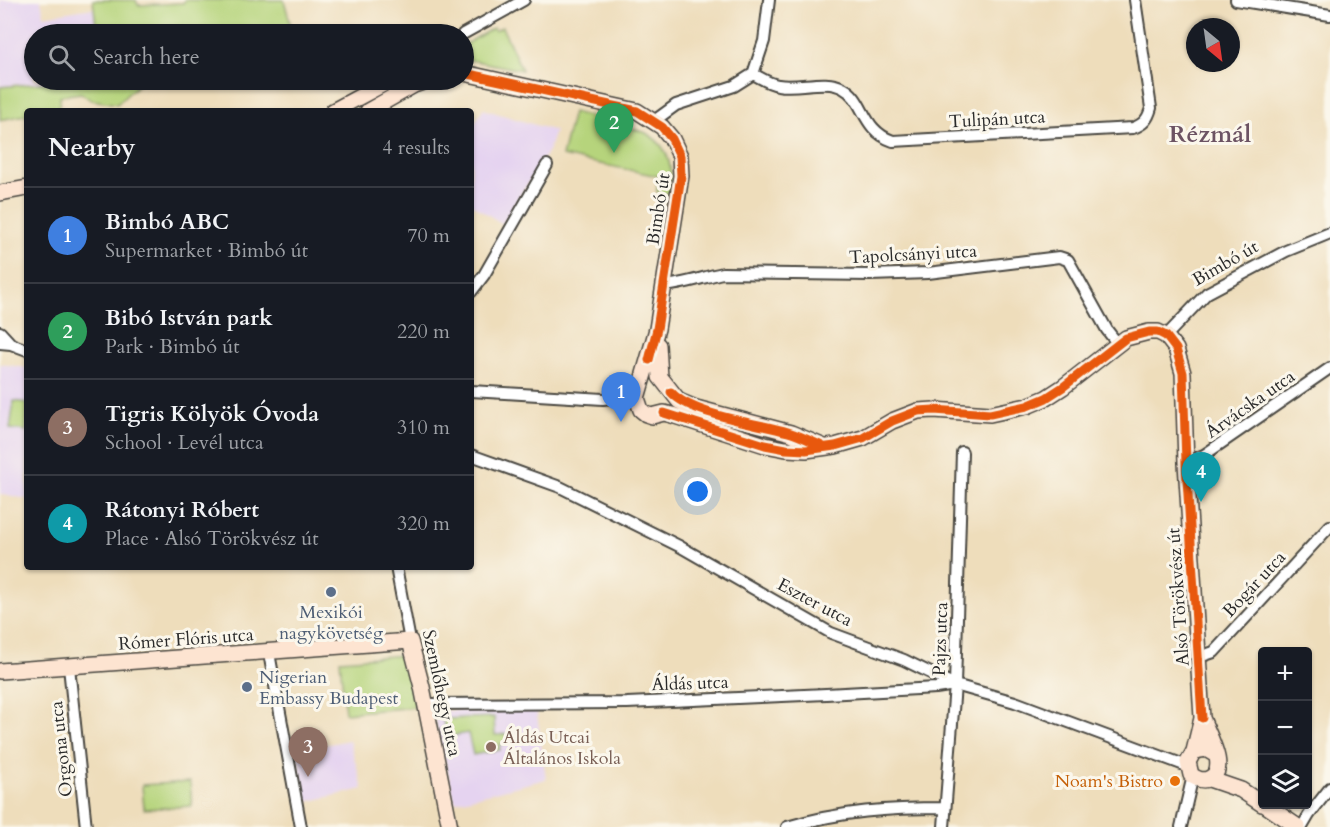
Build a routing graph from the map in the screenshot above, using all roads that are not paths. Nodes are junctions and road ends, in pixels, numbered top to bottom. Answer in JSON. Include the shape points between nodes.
{"nodes":[{"id":1,"x":524,"y":0,"type":"edge"},
{"id":2,"x":769,"y":0,"type":"edge"},
{"id":3,"x":1135,"y":0,"type":"edge"},
{"id":4,"x":1236,"y":0,"type":"edge"},
{"id":5,"x":1330,"y":15,"type":"edge"},
{"id":6,"x":474,"y":28,"type":"edge"},
{"id":7,"x":753,"y":74,"type":"junction"},
{"id":8,"x":474,"y":75,"type":"edge"},
{"id":9,"x":360,"y":90,"type":"edge"},
{"id":10,"x":405,"y":90,"type":"edge"},
{"id":11,"x":337,"y":108,"type":"edge"},
{"id":12,"x":373,"y":108,"type":"edge"},
{"id":13,"x":654,"y":121,"type":"junction"},
{"id":14,"x":547,"y":165,"type":"dead end"},
{"id":15,"x":24,"y":189,"type":"edge"},
{"id":16,"x":0,"y":193,"type":"edge"},
{"id":17,"x":1330,"y":233,"type":"edge"},
{"id":18,"x":663,"y":286,"type":"junction"},
{"id":19,"x":474,"y":288,"type":"edge"},
{"id":20,"x":657,"y":329,"type":"junction"},
{"id":21,"x":0,"y":332,"type":"edge"},
{"id":22,"x":1166,"y":336,"type":"junction"},
{"id":23,"x":6,"y":343,"type":"edge"},
{"id":24,"x":1117,"y":343,"type":"junction"},
{"id":25,"x":24,"y":349,"type":"edge"},
{"id":26,"x":1330,"y":368,"type":"edge"},
{"id":27,"x":668,"y":388,"type":"junction"},
{"id":28,"x":474,"y":391,"type":"edge"},
{"id":29,"x":639,"y":394,"type":"junction"},
{"id":30,"x":664,"y":413,"type":"junction"},
{"id":31,"x":822,"y":446,"type":"junction"},
{"id":32,"x":962,"y":452,"type":"dead end"},
{"id":33,"x":474,"y":456,"type":"edge"},
{"id":34,"x":1186,"y":463,"type":"junction"},
{"id":35,"x":1330,"y":526,"type":"edge"},
{"id":36,"x":397,"y":570,"type":"edge"},
{"id":37,"x":410,"y":641,"type":"junction"},
{"id":38,"x":270,"y":652,"type":"junction"},
{"id":39,"x":1198,"y":657,"type":"junction"},
{"id":40,"x":69,"y":667,"type":"junction"},
{"id":41,"x":0,"y":671,"type":"edge"},
{"id":42,"x":955,"y":685,"type":"junction"},
{"id":43,"x":426,"y":704,"type":"junction"},
{"id":44,"x":1202,"y":717,"type":"junction"},
{"id":45,"x":1194,"y":751,"type":"junction"},
{"id":46,"x":1218,"y":759,"type":"junction"},
{"id":47,"x":1197,"y":774,"type":"junction"},
{"id":48,"x":1330,"y":788,"type":"edge"},
{"id":49,"x":1241,"y":790,"type":"junction"},
{"id":50,"x":1258,"y":801,"type":"edge"},
{"id":51,"x":945,"y":808,"type":"junction"},
{"id":52,"x":1271,"y":809,"type":"edge"},
{"id":53,"x":86,"y":827,"type":"edge"},
{"id":54,"x":301,"y":827,"type":"edge"},
{"id":55,"x":450,"y":827,"type":"edge"},
{"id":56,"x":787,"y":827,"type":"edge"},
{"id":57,"x":944,"y":827,"type":"edge"},
{"id":58,"x":1181,"y":827,"type":"edge"},
{"id":59,"x":1300,"y":827,"type":"edge"}],
"edges":[{"from":1,"to":6,"type":"street"},
{"from":2,"to":7,"type":"street","via":[[764,41]]},
{"from":3,"to":7,"type":"street","name":"Tulipán utca","via":[[1151,108],[1142,125],[1133,128],[894,141],[874,130],[843,88],[782,86]]},
{"from":4,"to":5,"type":"street"},
{"from":7,"to":13,"type":"street","via":[[735,86],[676,105]]},
{"from":8,"to":13,"type":"street","name":"Bimbó út","via":[[637,111]]},
{"from":9,"to":11,"type":"street"},
{"from":10,"to":12,"type":"street"},
{"from":13,"to":18,"type":"street","name":"Bimbó út","via":[[672,139],[682,166]]},
{"from":14,"to":19,"type":"street"},
{"from":15,"to":16,"type":"street"},
{"from":17,"to":22,"type":"street","name":"Bimbó út","via":[[1286,251],[1207,293]]},
{"from":18,"to":20,"type":"street","name":"Bimbó út"},
{"from":18,"to":24,"type":"street","name":"Tapolcsányi utca","via":[[723,273],[928,273],[1059,257],[1068,260]]},
{"from":20,"to":27,"type":"street","name":"Bimbó út","via":[[658,370]]},
{"from":20,"to":29,"type":"street","name":"Bimbó út"},
{"from":21,"to":23,"type":"street"},
{"from":22,"to":24,"type":"street","via":[[1158,332],[1141,334]]},
{"from":22,"to":34,"type":"street","name":"Alsó Törökvész út","via":[[1176,349],[1183,373]]},
{"from":23,"to":25,"type":"street"},
{"from":24,"to":31,"type":"street","via":[[1063,387],[1027,406],[990,414],[918,411],[864,438]]},
{"from":26,"to":34,"type":"street","name":"Árvácska utca","via":[[1204,455]]},
{"from":27,"to":29,"type":"street","via":[[651,382]]},
{"from":27,"to":30,"type":"street","via":[[671,405]]},
{"from":27,"to":31,"type":"street","via":[[679,401],[696,408],[791,433]]},
{"from":28,"to":29,"type":"street","via":[[606,399]]},
{"from":29,"to":30,"type":"street","via":[[641,410],[652,416]]},
{"from":30,"to":31,"type":"street","via":[[765,445],[806,450]]},
{"from":32,"to":42,"type":"street","name":"Pajzs utca"},
{"from":33,"to":42,"type":"street","name":"Eszter utca","via":[[560,487],[679,546],[831,633],[904,660]]},
{"from":34,"to":39,"type":"street","name":"Alsó Törökvész út"},
{"from":35,"to":39,"type":"street","name":"Bogár utca","via":[[1214,652]]},
{"from":36,"to":37,"type":"street","name":"Szemlőhegy utca"},
{"from":37,"to":38,"type":"street","name":"Rómer Flóris utca"},
{"from":37,"to":43,"type":"street","name":"Szemlőhegy utca"},
{"from":38,"to":40,"type":"street","name":"Rómer Flóris utca"},
{"from":38,"to":54,"type":"street"},
{"from":39,"to":44,"type":"street","name":"Alsó Törökvész út"},
{"from":40,"to":41,"type":"street","name":"Rómer Flóris utca"},
{"from":40,"to":53,"type":"street","name":"Orgona utca"},
{"from":42,"to":43,"type":"street","name":"Áldás utca","via":[[627,703]]},
{"from":42,"to":47,"type":"street","name":"Eszter utca","via":[[1015,702]]},
{"from":42,"to":51,"type":"street","name":"Pajzs utca"},
{"from":43,"to":55,"type":"street","name":"Szemlőhegy utca"},
{"from":44,"to":45,"type":"street","name":"Alsó Törökvész út"},
{"from":44,"to":46,"type":"street","name":"Alsó Törökvész út"},
{"from":45,"to":46,"type":"street","via":[[1206,748]]},
{"from":45,"to":47,"type":"street","via":[[1189,758]]},
{"from":46,"to":47,"type":"street","via":[[1216,774]]},
{"from":46,"to":49,"type":"street","name":"Alsó Törökvész út"},
{"from":47,"to":49,"type":"street"},
{"from":47,"to":58,"type":"street"},
{"from":48,"to":59,"type":"street"},
{"from":49,"to":50,"type":"street"},
{"from":51,"to":56,"type":"street","via":[[855,812]]},
{"from":51,"to":57,"type":"street","name":"Pajzs utca"},
{"from":52,"to":59,"type":"street"}]}
